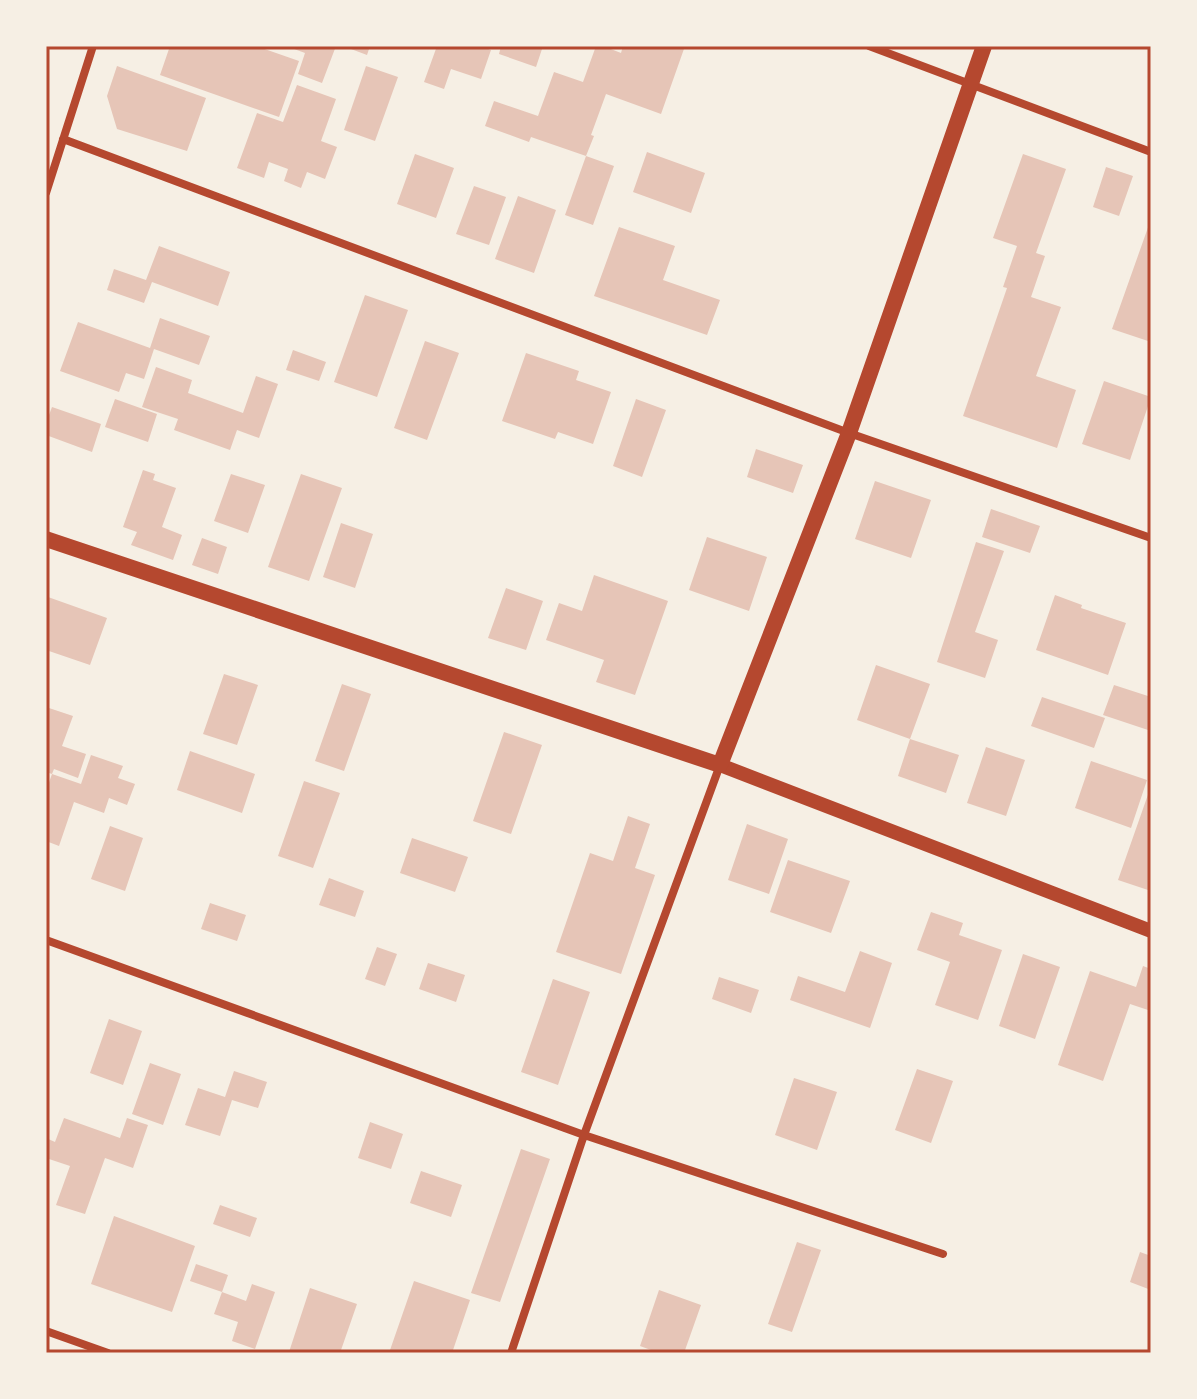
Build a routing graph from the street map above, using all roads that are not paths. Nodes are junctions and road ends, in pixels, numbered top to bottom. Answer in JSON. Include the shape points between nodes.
{"nodes":[{"id":1,"x":93,"y":46,"type":"edge"},
{"id":2,"x":869,"y":46,"type":"edge"},
{"id":3,"x":984,"y":46,"type":"edge"},
{"id":4,"x":971,"y":84,"type":"junction"},
{"id":5,"x":63,"y":139,"type":"junction"},
{"id":6,"x":1151,"y":152,"type":"edge"},
{"id":7,"x":46,"y":193,"type":"edge"},
{"id":8,"x":849,"y":433,"type":"junction"},
{"id":9,"x":1151,"y":538,"type":"edge"},
{"id":10,"x":46,"y":539,"type":"edge"},
{"id":11,"x":720,"y":765,"type":"junction"},
{"id":12,"x":1151,"y":931,"type":"edge"},
{"id":13,"x":46,"y":940,"type":"edge"},
{"id":14,"x":584,"y":1135,"type":"junction"},
{"id":15,"x":943,"y":1254,"type":"dead end"},
{"id":16,"x":46,"y":1331,"type":"edge"},
{"id":17,"x":108,"y":1353,"type":"edge"},
{"id":18,"x":511,"y":1353,"type":"edge"}],
"edges":[{"from":1,"to":5,"type":"street"},
{"from":2,"to":4,"type":"street"},
{"from":3,"to":4,"type":"main road"},
{"from":4,"to":6,"type":"street"},
{"from":4,"to":8,"type":"main road"},
{"from":5,"to":7,"type":"street"},
{"from":5,"to":8,"type":"street"},
{"from":8,"to":9,"type":"street"},
{"from":8,"to":11,"type":"main road"},
{"from":10,"to":11,"type":"main road"},
{"from":11,"to":12,"type":"street"},
{"from":11,"to":14,"type":"street"},
{"from":13,"to":14,"type":"street"},
{"from":14,"to":15,"type":"street"},
{"from":14,"to":18,"type":"street"},
{"from":16,"to":17,"type":"street"}]}
